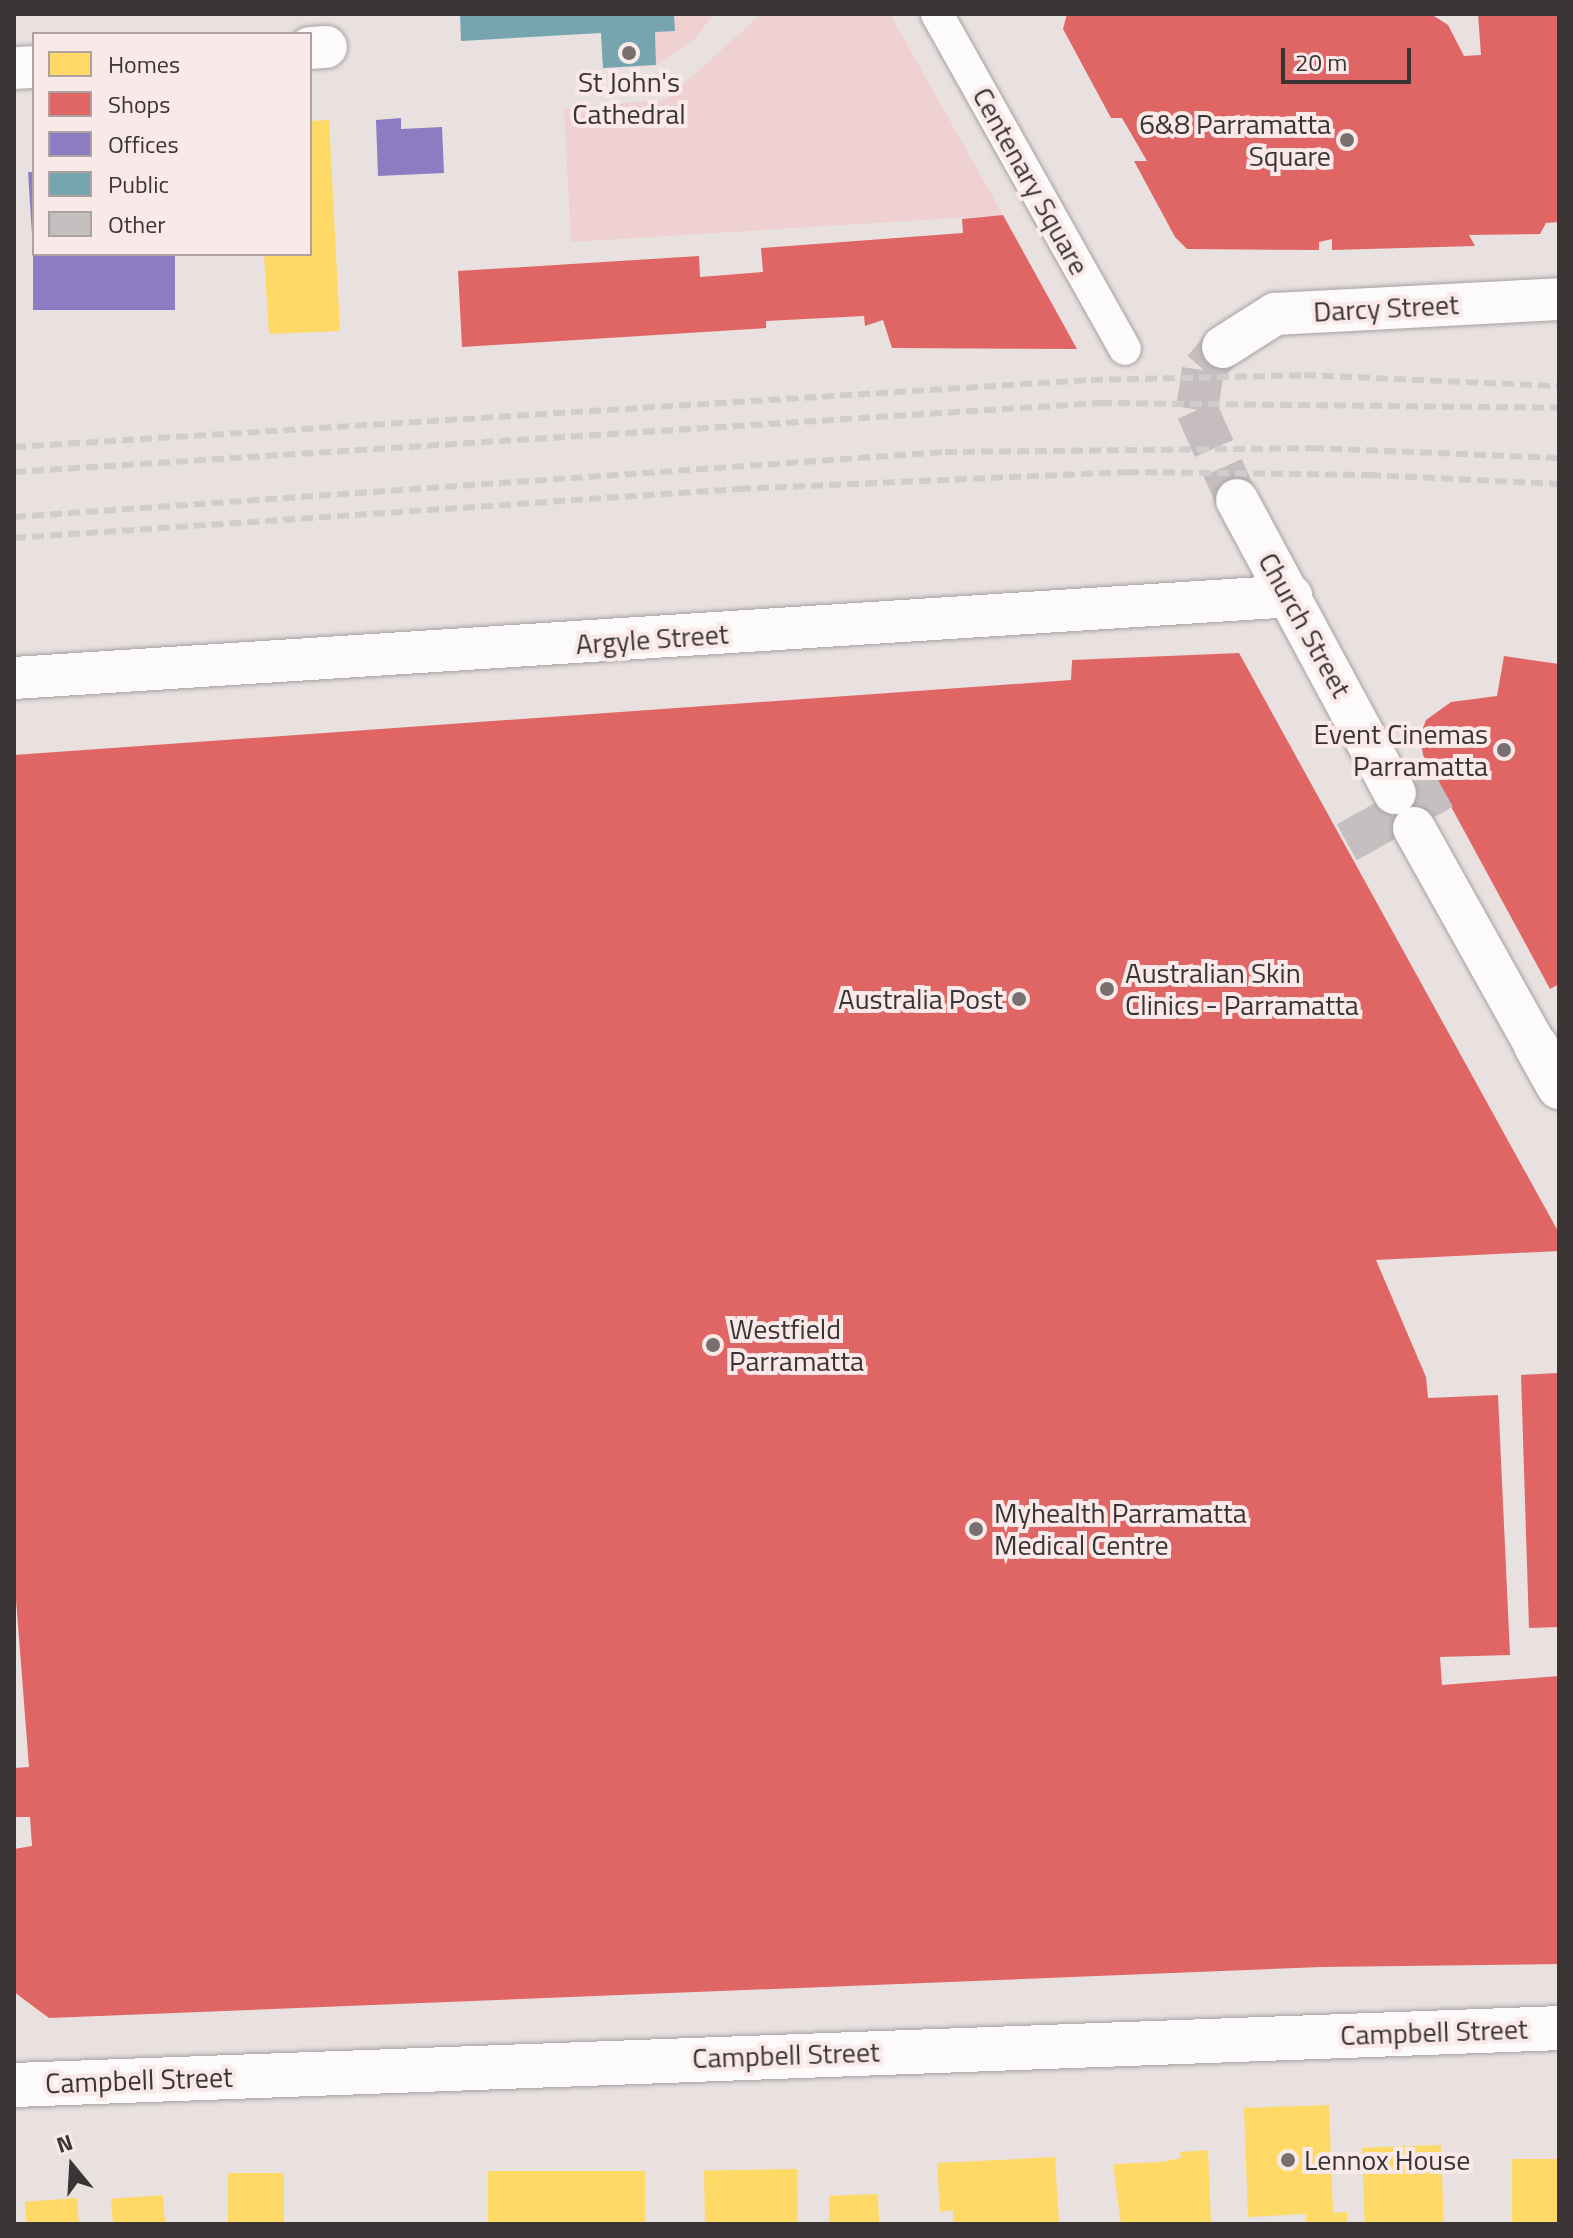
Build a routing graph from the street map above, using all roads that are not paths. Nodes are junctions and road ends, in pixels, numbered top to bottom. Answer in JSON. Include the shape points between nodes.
{"nodes":[{"id":1,"x":937,"y":14,"type":"edge"},
{"id":2,"x":1559,"y":299,"type":"edge"},
{"id":3,"x":1223,"y":347,"type":"tunnel mouth"},
{"id":4,"x":1125,"y":349,"type":"dead end"},
{"id":5,"x":1237,"y":500,"type":"tunnel mouth"},
{"id":6,"x":1281,"y":579,"type":"junction"},
{"id":7,"x":14,"y":678,"type":"edge"},
{"id":8,"x":1551,"y":1037,"type":"edge"},
{"id":9,"x":1559,"y":1087,"type":"edge"},
{"id":10,"x":1559,"y":2028,"type":"edge"},
{"id":11,"x":14,"y":2085,"type":"edge"}],
"edges":[{"from":1,"to":4,"type":"street","name":"Centenary Square"},
{"from":2,"to":3,"type":"street","name":"Darcy Street","via":[[1275,314]]},
{"from":5,"to":6,"type":"street","name":"Church Street"},
{"from":6,"to":7,"type":"street","name":"Argyle Street"},
{"from":6,"to":8,"type":"street","name":"Church Street","via":[[1404,810]]},
{"from":8,"to":9,"type":"main road","name":"Church Street"},
{"from":10,"to":11,"type":"main road","name":"Campbell Street"}]}
